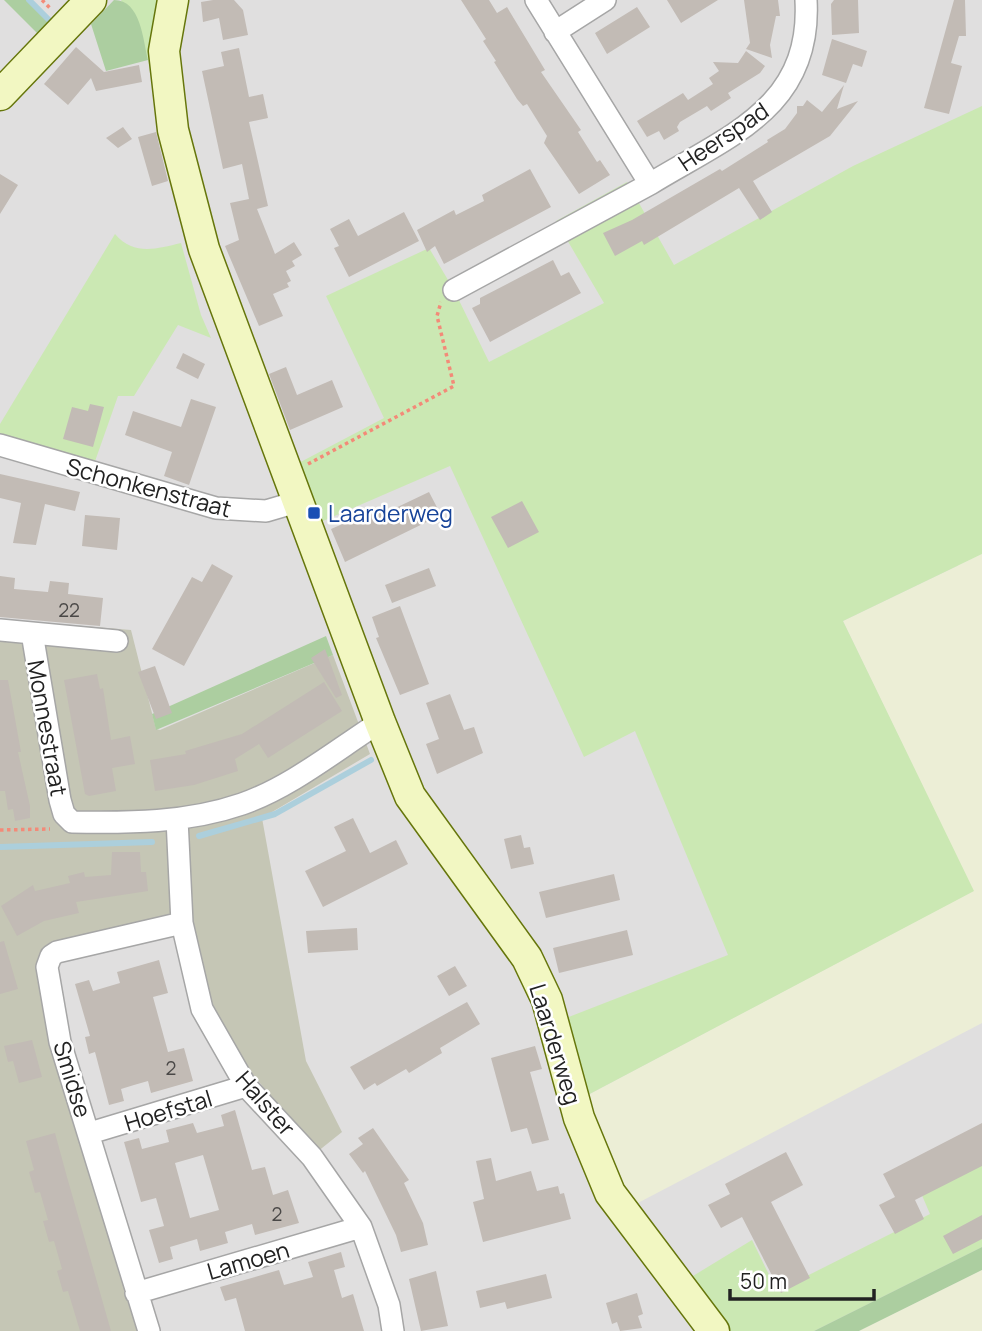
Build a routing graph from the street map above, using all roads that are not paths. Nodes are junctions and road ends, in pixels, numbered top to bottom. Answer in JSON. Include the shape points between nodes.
{"nodes":[{"id":1,"x":91,"y":0,"type":"edge"},
{"id":2,"x":173,"y":0,"type":"edge"},
{"id":3,"x":536,"y":0,"type":"edge"},
{"id":4,"x":605,"y":0,"type":"edge"},
{"id":5,"x":806,"y":0,"type":"edge"},
{"id":6,"x":555,"y":32,"type":"junction"},
{"id":7,"x":0,"y":95,"type":"edge"},
{"id":8,"x":650,"y":184,"type":"junction"},
{"id":9,"x":454,"y":290,"type":"road end"},
{"id":10,"x":0,"y":445,"type":"edge"},
{"id":11,"x":294,"y":488,"type":"junction"},
{"id":12,"x":0,"y":630,"type":"edge"},
{"id":13,"x":32,"y":633,"type":"junction"},
{"id":14,"x":117,"y":641,"type":"dead end"},
{"id":15,"x":380,"y":722,"type":"junction"},
{"id":16,"x":177,"y":819,"type":"junction"},
{"id":17,"x":182,"y":923,"type":"junction"},
{"id":18,"x":246,"y":1086,"type":"junction"},
{"id":19,"x":90,"y":1133,"type":"junction"},
{"id":20,"x":361,"y":1227,"type":"junction"},
{"id":21,"x":136,"y":1293,"type":"junction"},
{"id":22,"x":149,"y":1331,"type":"edge"},
{"id":23,"x":393,"y":1331,"type":"edge"},
{"id":24,"x":714,"y":1331,"type":"edge"}],
"edges":[{"from":1,"to":7,"type":"street"},
{"from":2,"to":11,"type":"street","name":"Laarderweg","via":[[164,51],[173,130],[223,306]]},
{"from":3,"to":6,"type":"street"},
{"from":4,"to":6,"type":"street"},
{"from":5,"to":8,"type":"street","name":"Heerspad","via":[[807,19],[797,64],[771,106]]},
{"from":6,"to":8,"type":"street"},
{"from":8,"to":9,"type":"street","name":"Heerspad"},
{"from":10,"to":11,"type":"street","name":"Schonkenstraat","via":[[216,508],[266,511]]},
{"from":11,"to":15,"type":"street","name":"Laarderweg"},
{"from":12,"to":13,"type":"street","name":"Monnestraat"},
{"from":13,"to":14,"type":"street","name":"Monnestraat"},
{"from":13,"to":16,"type":"street","name":"Monnestraat","via":[[64,814],[72,822]]},
{"from":15,"to":16,"type":"street","name":"Monnestraat","via":[[285,783],[243,804]]},
{"from":15,"to":24,"type":"street","name":"Laarderweg","via":[[410,796],[532,968],[548,1000],[579,1118],[610,1194]]},
{"from":16,"to":17,"type":"street","name":"Halster"},
{"from":17,"to":18,"type":"street","name":"Halster","via":[[202,1009]]},
{"from":17,"to":19,"type":"street","name":"Smidse","via":[[51,956],[47,967],[60,1042]]},
{"from":18,"to":19,"type":"street","name":"Hoefstal"},
{"from":18,"to":20,"type":"street","name":"Halster","via":[[312,1157]]},
{"from":19,"to":21,"type":"street","name":"Smidse"},
{"from":20,"to":21,"type":"street","name":"Lamoen"},
{"from":20,"to":23,"type":"street","name":"Halster"},
{"from":21,"to":22,"type":"street","name":"Smidse"}]}
